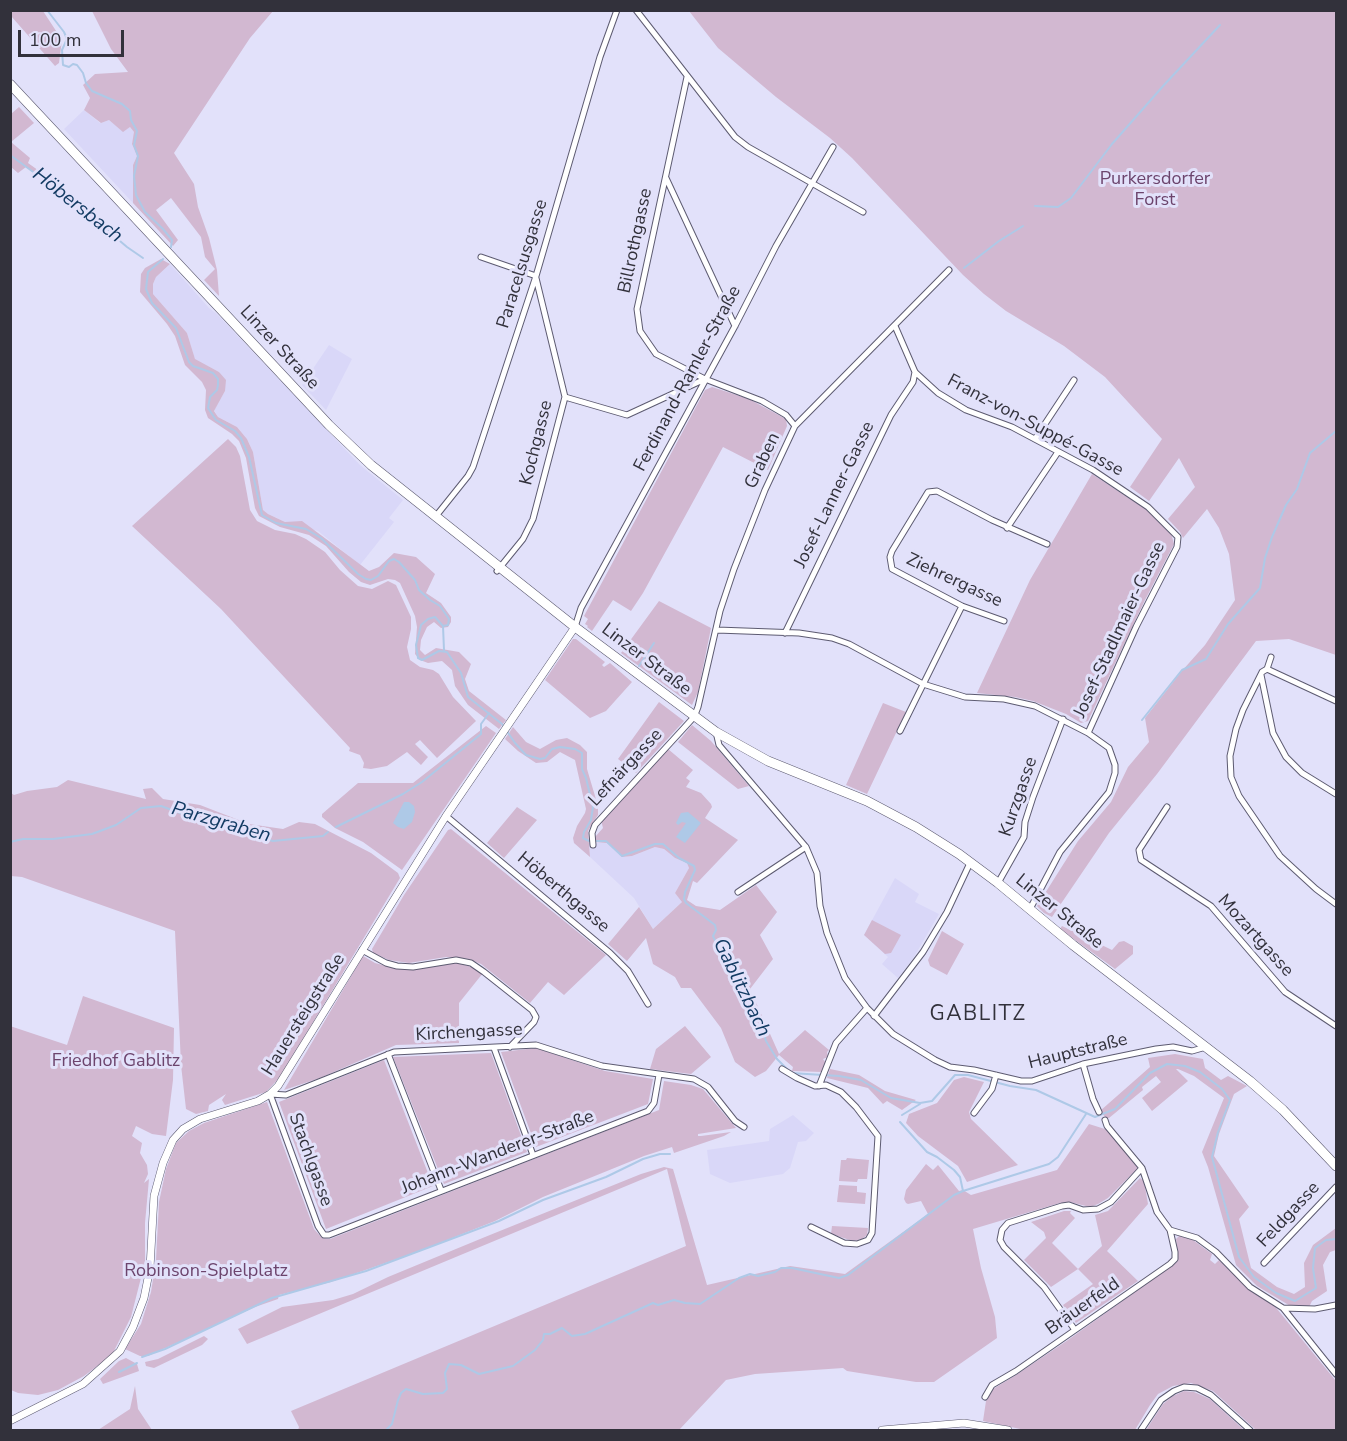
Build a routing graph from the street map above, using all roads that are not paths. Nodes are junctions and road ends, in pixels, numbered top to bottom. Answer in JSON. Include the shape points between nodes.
{"nodes":[{"id":1,"x":617,"y":10,"type":"edge"},
{"id":2,"x":636,"y":10,"type":"edge"},
{"id":3,"x":687,"y":77,"type":"junction"},
{"id":4,"x":10,"y":84,"type":"edge"},
{"id":5,"x":833,"y":147,"type":"dead end"},
{"id":6,"x":666,"y":176,"type":"junction"},
{"id":7,"x":812,"y":184,"type":"junction"},
{"id":8,"x":863,"y":212,"type":"dead end"},
{"id":9,"x":481,"y":257,"type":"dead end"},
{"id":10,"x":949,"y":270,"type":"dead end"},
{"id":11,"x":536,"y":276,"type":"junction"},
{"id":12,"x":735,"y":326,"type":"junction"},
{"id":13,"x":895,"y":326,"type":"junction"},
{"id":14,"x":915,"y":372,"type":"junction"},
{"id":15,"x":705,"y":379,"type":"junction"},
{"id":16,"x":1074,"y":380,"type":"dead end"},
{"id":17,"x":565,"y":398,"type":"junction"},
{"id":18,"x":795,"y":426,"type":"junction"},
{"id":19,"x":1035,"y":439,"type":"junction"},
{"id":20,"x":1058,"y":452,"type":"junction"},
{"id":21,"x":436,"y":516,"type":"junction"},
{"id":22,"x":1007,"y":528,"type":"junction"},
{"id":23,"x":1179,"y":540,"type":"joint"},
{"id":24,"x":1047,"y":544,"type":"dead end"},
{"id":25,"x":499,"y":569,"type":"junction"},
{"id":26,"x":962,"y":606,"type":"junction"},
{"id":27,"x":1004,"y":621,"type":"dead end"},
{"id":28,"x":575,"y":627,"type":"junction"},
{"id":29,"x":717,"y":630,"type":"junction"},
{"id":30,"x":785,"y":633,"type":"junction"},
{"id":31,"x":1270,"y":657,"type":"dead end"},
{"id":32,"x":1268,"y":669,"type":"junction"},
{"id":33,"x":1260,"y":675,"type":"junction"},
{"id":34,"x":923,"y":684,"type":"junction"},
{"id":35,"x":1336,"y":701,"type":"edge"},
{"id":36,"x":693,"y":717,"type":"junction"},
{"id":37,"x":1063,"y":719,"type":"junction"},
{"id":38,"x":900,"y":731,"type":"dead end"},
{"id":39,"x":716,"y":732,"type":"junction"},
{"id":40,"x":1088,"y":733,"type":"junction"},
{"id":41,"x":1336,"y":794,"type":"edge"},
{"id":42,"x":1167,"y":807,"type":"dead end"},
{"id":43,"x":446,"y":816,"type":"junction"},
{"id":44,"x":593,"y":845,"type":"dead end"},
{"id":45,"x":806,"y":847,"type":"junction"},
{"id":46,"x":970,"y":863,"type":"junction"},
{"id":47,"x":998,"y":883,"type":"junction"},
{"id":48,"x":738,"y":892,"type":"dead end"},
{"id":49,"x":1336,"y":904,"type":"edge"},
{"id":50,"x":1030,"y":909,"type":"junction"},
{"id":51,"x":362,"y":950,"type":"junction"},
{"id":52,"x":648,"y":1005,"type":"dead end"},
{"id":53,"x":867,"y":1008,"type":"junction"},
{"id":54,"x":874,"y":1016,"type":"junction"},
{"id":55,"x":1336,"y":1026,"type":"edge"},
{"id":56,"x":510,"y":1047,"type":"junction"},
{"id":57,"x":1206,"y":1047,"type":"junction"},
{"id":58,"x":494,"y":1048,"type":"junction"},
{"id":59,"x":388,"y":1054,"type":"junction"},
{"id":60,"x":1083,"y":1064,"type":"junction"},
{"id":61,"x":782,"y":1069,"type":"dead end"},
{"id":62,"x":658,"y":1075,"type":"junction"},
{"id":63,"x":995,"y":1077,"type":"junction"},
{"id":64,"x":820,"y":1084,"type":"junction"},
{"id":65,"x":270,"y":1094,"type":"junction"},
{"id":66,"x":1099,"y":1112,"type":"dead end"},
{"id":67,"x":974,"y":1113,"type":"dead end"},
{"id":68,"x":1105,"y":1120,"type":"dead end"},
{"id":69,"x":744,"y":1127,"type":"dead end"},
{"id":70,"x":533,"y":1155,"type":"junction"},
{"id":71,"x":1336,"y":1166,"type":"edge"},
{"id":72,"x":1142,"y":1168,"type":"junction"},
{"id":73,"x":1336,"y":1187,"type":"edge"},
{"id":74,"x":441,"y":1190,"type":"junction"},
{"id":75,"x":811,"y":1227,"type":"dead end"},
{"id":76,"x":1170,"y":1230,"type":"junction"},
{"id":77,"x":324,"y":1235,"type":"joint"},
{"id":78,"x":1264,"y":1263,"type":"dead end"},
{"id":79,"x":1336,"y":1305,"type":"edge"},
{"id":80,"x":1283,"y":1308,"type":"junction"},
{"id":81,"x":1299,"y":1310,"type":"junction"},
{"id":82,"x":1291,"y":1319,"type":"junction"},
{"id":83,"x":1075,"y":1330,"type":"junction"},
{"id":84,"x":1336,"y":1374,"type":"edge"},
{"id":85,"x":985,"y":1396,"type":"dead end"},
{"id":86,"x":10,"y":1421,"type":"edge"},
{"id":87,"x":998,"y":1429,"type":"edge"},
{"id":88,"x":882,"y":1431,"type":"edge"},
{"id":89,"x":1008,"y":1431,"type":"edge"},
{"id":90,"x":1141,"y":1431,"type":"edge"},
{"id":91,"x":1250,"y":1431,"type":"edge"}],
"edges":[{"from":1,"to":11,"type":"street","name":"Paracelsusgasse"},
{"from":2,"to":3,"type":"street"},
{"from":3,"to":6,"type":"street","name":"Billrothgasse"},
{"from":3,"to":7,"type":"street","via":[[735,137]]},
{"from":4,"to":21,"type":"main road","name":"Linzer Straße","via":[[345,441]]},
{"from":5,"to":7,"type":"street","name":"Ferdinand-Ramler-Straße"},
{"from":6,"to":12,"type":"street"},
{"from":6,"to":15,"type":"street","name":"Billrothgasse","via":[[637,309],[640,331],[656,354]]},
{"from":7,"to":8,"type":"street"},
{"from":7,"to":12,"type":"street","name":"Ferdinand-Ramler-Straße"},
{"from":9,"to":11,"type":"street"},
{"from":10,"to":13,"type":"street","name":"Graben"},
{"from":11,"to":17,"type":"street","name":"Kochgasse"},
{"from":11,"to":21,"type":"street","name":"Paracelsusgasse","via":[[473,467]]},
{"from":12,"to":15,"type":"street","name":"Ferdinand-Ramler-Straße"},
{"from":13,"to":14,"type":"street","name":"Franz-von-Suppé-Gasse"},
{"from":13,"to":18,"type":"street","name":"Graben"},
{"from":14,"to":19,"type":"street","name":"Franz-von-Suppé-Gasse","via":[[951,403]]},
{"from":14,"to":30,"type":"street","name":"Josef-Lanner-Gasse"},
{"from":15,"to":17,"type":"street","via":[[627,415]]},
{"from":15,"to":18,"type":"street","name":"Billrothgasse","via":[[762,401],[786,415]]},
{"from":15,"to":28,"type":"street","name":"Ferdinand-Ramler-Straße","via":[[581,608]]},
{"from":16,"to":19,"type":"street"},
{"from":17,"to":25,"type":"street","name":"Kochgasse","via":[[533,519]]},
{"from":18,"to":29,"type":"street","name":"Graben","via":[[733,570]]},
{"from":19,"to":20,"type":"street","name":"Franz-von-Suppé-Gasse"},
{"from":20,"to":22,"type":"street"},
{"from":20,"to":23,"type":"street","name":"Franz-von-Suppé-Gasse","via":[[1147,506]]},
{"from":21,"to":25,"type":"main road","name":"Linzer Straße"},
{"from":22,"to":24,"type":"street"},
{"from":22,"to":26,"type":"street","name":"Ziehrergasse","via":[[937,491],[928,492],[902,535],[890,557],[892,569]]},
{"from":23,"to":40,"type":"street","name":"Josef-Stadlmaier-Gasse"},
{"from":25,"to":28,"type":"main road","name":"Linzer Straße"},
{"from":26,"to":27,"type":"street","name":"Ziehrergasse"},
{"from":26,"to":34,"type":"street"},
{"from":28,"to":36,"type":"main road","name":"Linzer Straße"},
{"from":28,"to":43,"type":"street","name":"Hauersteigstraße"},
{"from":29,"to":30,"type":"street"},
{"from":29,"to":36,"type":"street","name":"Graben"},
{"from":30,"to":34,"type":"street","via":[[818,634],[849,644]]},
{"from":31,"to":32,"type":"street"},
{"from":32,"to":33,"type":"street"},
{"from":32,"to":35,"type":"street"},
{"from":33,"to":41,"type":"street","via":[[1280,748],[1296,769]]},
{"from":33,"to":49,"type":"street","via":[[1236,729],[1230,756],[1232,777],[1239,796],[1280,856]]},
{"from":34,"to":37,"type":"street","via":[[965,697],[1035,706]]},
{"from":34,"to":38,"type":"street"},
{"from":36,"to":39,"type":"main road","name":"Linzer Straße"},
{"from":36,"to":44,"type":"street","name":"Lefnärgasse","via":[[595,825]]},
{"from":37,"to":40,"type":"street"},
{"from":37,"to":47,"type":"street","name":"Kurzgasse","via":[[1033,797],[1024,837]]},
{"from":39,"to":45,"type":"street","name":"Hauptstraße","via":[[719,745]]},
{"from":39,"to":46,"type":"main road","name":"Linzer Straße","via":[[768,761],[867,801],[936,839]]},
{"from":40,"to":50,"type":"street","via":[[1109,748],[1115,773],[1109,792],[1060,852]]},
{"from":42,"to":55,"type":"street","name":"Mozartgasse","via":[[1139,850],[1141,860],[1211,906],[1286,992]]},
{"from":43,"to":51,"type":"street","name":"Hauersteigstraße"},
{"from":43,"to":52,"type":"street","name":"Höberthgasse","via":[[610,953],[628,971]]},
{"from":45,"to":48,"type":"street"},
{"from":45,"to":53,"type":"street","name":"Hauptstraße","via":[[817,873],[827,933],[846,978]]},
{"from":46,"to":47,"type":"main road","name":"Linzer Straße"},
{"from":46,"to":54,"type":"street","via":[[947,912],[916,963]]},
{"from":47,"to":50,"type":"main road","name":"Linzer Straße"},
{"from":50,"to":57,"type":"main road","name":"Linzer Straße"},
{"from":51,"to":56,"type":"street","via":[[397,966],[456,960],[471,963],[536,1017]]},
{"from":51,"to":65,"type":"street","name":"Hauersteigstraße","via":[[282,1081]]},
{"from":53,"to":54,"type":"street","name":"Hauptstraße"},
{"from":53,"to":64,"type":"street","via":[[836,1043]]},
{"from":54,"to":63,"type":"street","name":"Hauptstraße","via":[[893,1034],[946,1066]]},
{"from":56,"to":58,"type":"street","name":"Kirchengasse"},
{"from":56,"to":62,"type":"street","name":"Kirchengasse","via":[[541,1046],[602,1066]]},
{"from":57,"to":60,"type":"street","name":"Hauptstraße","via":[[1192,1051],[1166,1047]]},
{"from":57,"to":71,"type":"main road","name":"Linzer Straße","via":[[1270,1098]]},
{"from":58,"to":59,"type":"street","name":"Kirchengasse"},
{"from":58,"to":70,"type":"street"},
{"from":59,"to":65,"type":"street","name":"Kirchengasse","via":[[286,1095]]},
{"from":59,"to":74,"type":"street"},
{"from":60,"to":63,"type":"street","name":"Hauptstraße","via":[[1032,1081]]},
{"from":60,"to":66,"type":"street"},
{"from":61,"to":64,"type":"street"},
{"from":62,"to":69,"type":"street","name":"Kirchengasse","via":[[694,1079],[708,1087]]},
{"from":62,"to":70,"type":"street","name":"Johann-Wanderer-Straße","via":[[654,1103],[648,1110]]},
{"from":63,"to":67,"type":"street"},
{"from":64,"to":75,"type":"street","via":[[841,1092],[879,1142],[872,1233],[868,1240],[844,1243]]},
{"from":65,"to":77,"type":"street","name":"Stachlgasse"},
{"from":65,"to":86,"type":"street","name":"Hauersteigstraße","via":[[200,1119],[177,1134],[166,1154],[156,1189],[149,1278],[129,1337],[91,1378]]},
{"from":68,"to":72,"type":"street"},
{"from":70,"to":74,"type":"street","name":"Johann-Wanderer-Straße"},
{"from":72,"to":76,"type":"street","via":[[1157,1212]]},
{"from":72,"to":83,"type":"street","via":[[1111,1202],[1098,1209],[1062,1206],[1008,1224],[1002,1230],[1000,1240],[1004,1247],[1044,1287]]},
{"from":73,"to":78,"type":"street","name":"Feldgasse"},
{"from":74,"to":77,"type":"street","name":"Johann-Wanderer-Straße"},
{"from":76,"to":80,"type":"street","via":[[1197,1238],[1250,1287]]},
{"from":76,"to":83,"type":"street","name":"Bräuerfeld","via":[[1175,1259]]},
{"from":79,"to":81,"type":"street"},
{"from":80,"to":81,"type":"street"},
{"from":80,"to":82,"type":"street"},
{"from":81,"to":82,"type":"street"},
{"from":82,"to":84,"type":"street"},
{"from":83,"to":85,"type":"street","name":"Bräuerfeld","via":[[992,1385]]},
{"from":87,"to":88,"type":"street","via":[[964,1423]]},
{"from":87,"to":89,"type":"street"},
{"from":90,"to":91,"type":"street","via":[[1161,1400],[1185,1387],[1211,1395]]}]}
